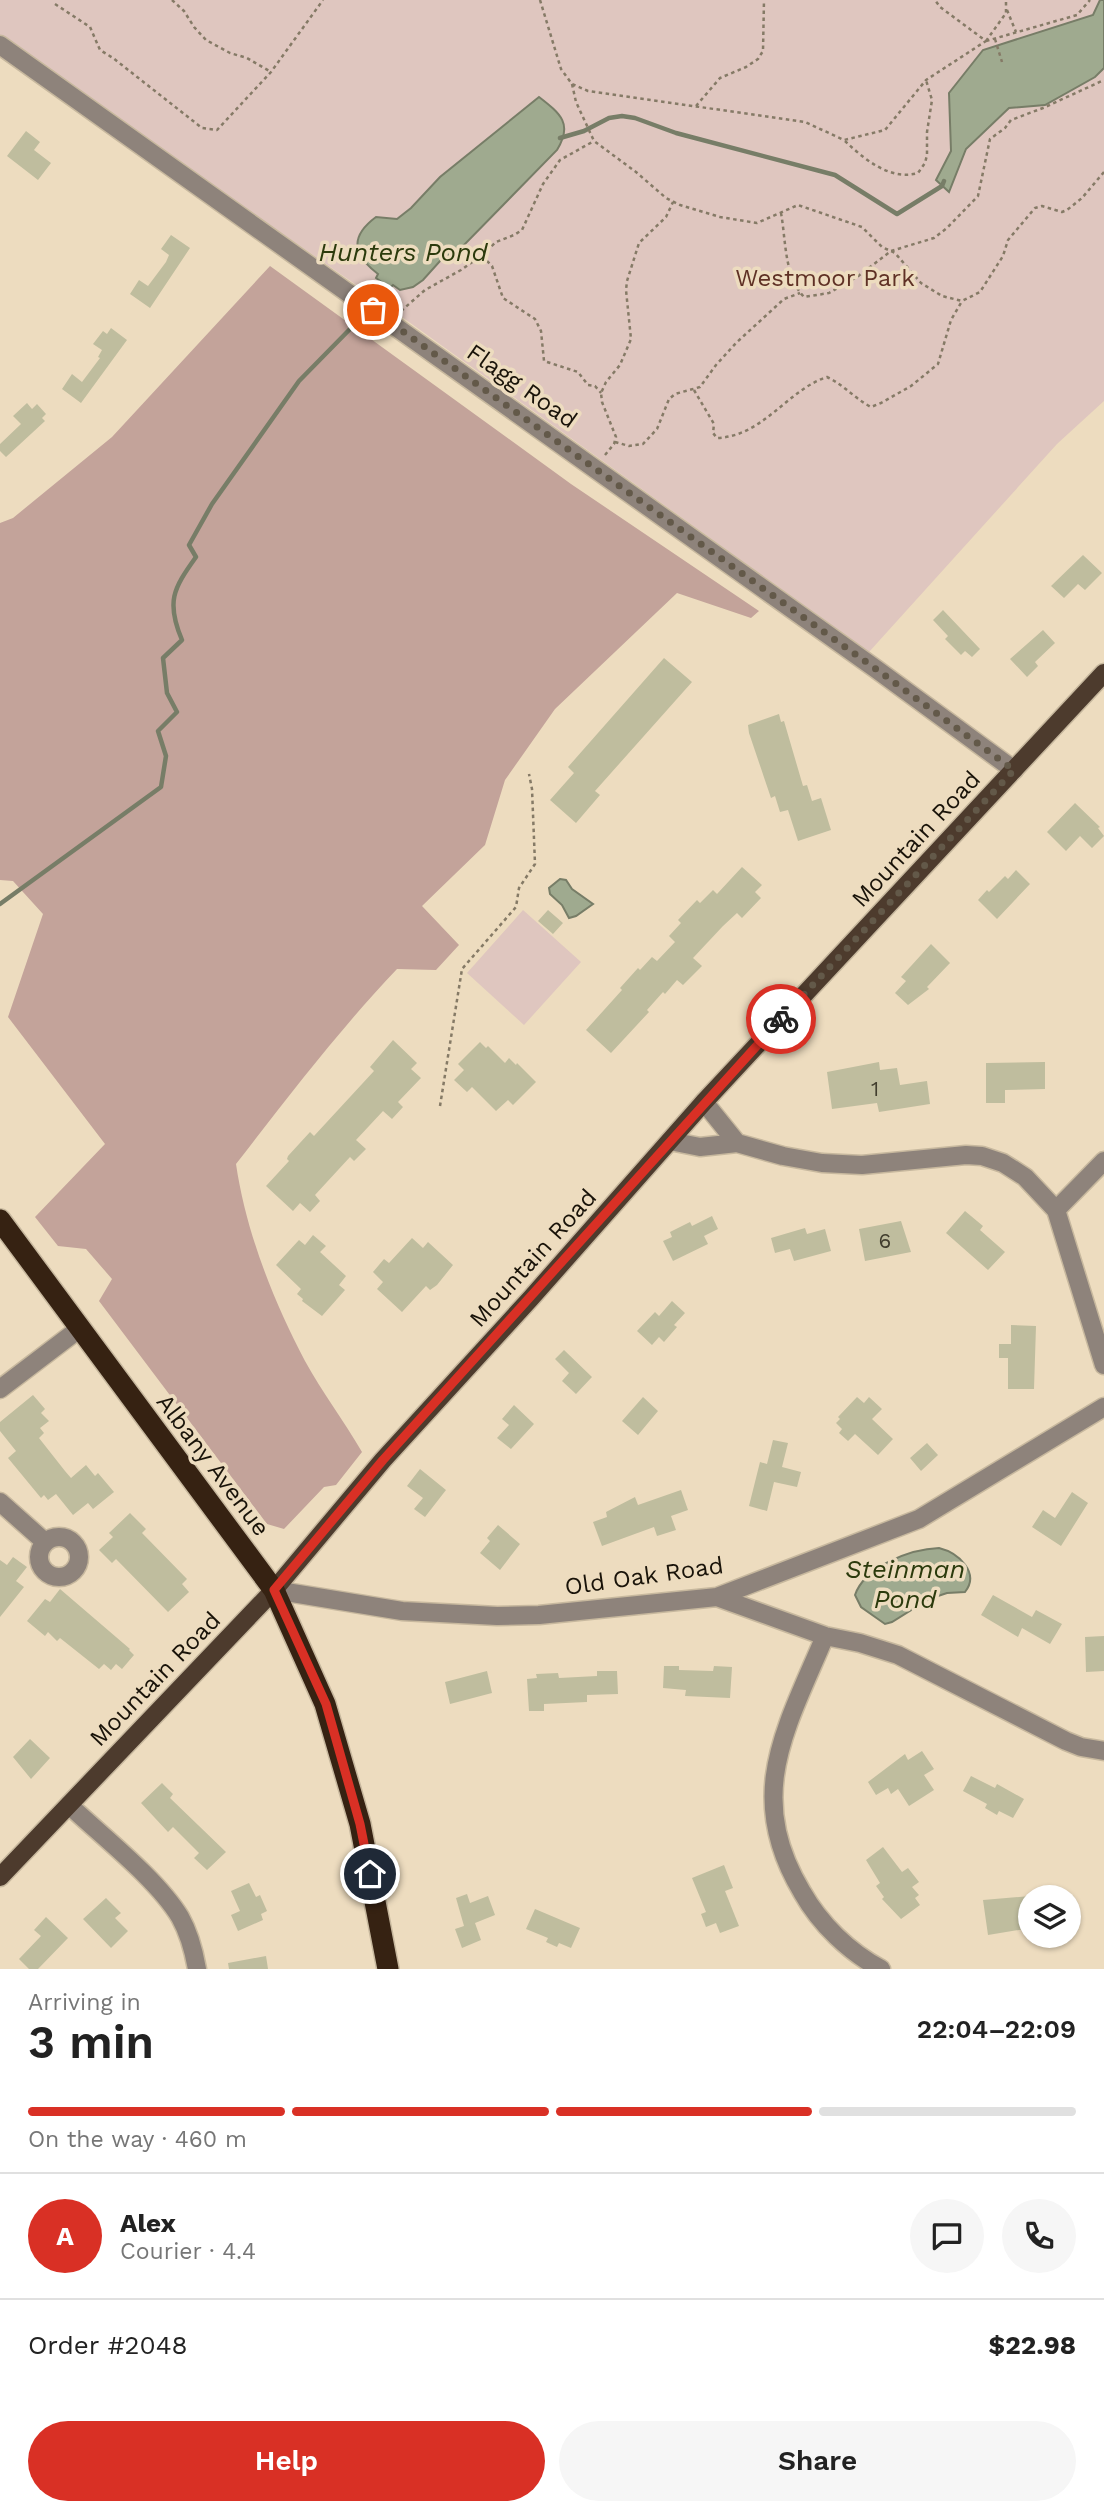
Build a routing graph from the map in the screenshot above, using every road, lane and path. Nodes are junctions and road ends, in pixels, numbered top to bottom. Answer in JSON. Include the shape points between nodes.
{"nodes":[{"id":1,"x":172,"y":0,"type":"edge"},
{"id":2,"x":323,"y":0,"type":"edge"},
{"id":3,"x":540,"y":0,"type":"edge"},
{"id":4,"x":764,"y":0,"type":"edge"},
{"id":5,"x":935,"y":0,"type":"edge"},
{"id":6,"x":1006,"y":0,"type":"edge"},
{"id":7,"x":1090,"y":0,"type":"edge"},
{"id":8,"x":55,"y":4,"type":"dead end"},
{"id":9,"x":1007,"y":10,"type":"junction"},
{"id":10,"x":1016,"y":32,"type":"junction"},
{"id":11,"x":996,"y":39,"type":"junction"},
{"id":12,"x":986,"y":41,"type":"junction"},
{"id":13,"x":0,"y":45,"type":"edge"},
{"id":14,"x":1002,"y":62,"type":"dead end"},
{"id":15,"x":271,"y":72,"type":"junction"},
{"id":16,"x":926,"y":80,"type":"junction"},
{"id":17,"x":1102,"y":81,"type":"edge"},
{"id":18,"x":572,"y":84,"type":"junction"},
{"id":19,"x":1104,"y":86,"type":"edge"},
{"id":20,"x":696,"y":107,"type":"junction"},
{"id":21,"x":844,"y":140,"type":"junction"},
{"id":22,"x":594,"y":141,"type":"junction"},
{"id":23,"x":1104,"y":172,"type":"edge"},
{"id":24,"x":673,"y":202,"type":"junction"},
{"id":25,"x":780,"y":213,"type":"junction"},
{"id":26,"x":891,"y":251,"type":"junction"},
{"id":27,"x":482,"y":255,"type":"junction"},
{"id":28,"x":800,"y":293,"type":"junction"},
{"id":29,"x":962,"y":301,"type":"junction"},
{"id":30,"x":391,"y":322,"type":"junction"},
{"id":31,"x":694,"y":390,"type":"junction"},
{"id":32,"x":601,"y":393,"type":"junction"},
{"id":33,"x":615,"y":442,"type":"junction"},
{"id":34,"x":595,"y":468,"type":"junction"},
{"id":35,"x":1104,"y":673,"type":"edge"},
{"id":36,"x":1014,"y":770,"type":"junction"},
{"id":37,"x":529,"y":774,"type":"dead end"},
{"id":38,"x":704,"y":1102,"type":"junction"},
{"id":39,"x":440,"y":1106,"type":"dead end"},
{"id":40,"x":670,"y":1141,"type":"junction"},
{"id":41,"x":737,"y":1143,"type":"junction"},
{"id":42,"x":1104,"y":1161,"type":"edge"},
{"id":43,"x":1056,"y":1210,"type":"junction"},
{"id":44,"x":0,"y":1220,"type":"edge"},
{"id":45,"x":79,"y":1329,"type":"junction"},
{"id":46,"x":1104,"y":1365,"type":"edge"},
{"id":47,"x":0,"y":1389,"type":"edge"},
{"id":48,"x":1104,"y":1407,"type":"edge"},
{"id":49,"x":0,"y":1502,"type":"edge"},
{"id":50,"x":45,"y":1542,"type":"dead end"},
{"id":51,"x":274,"y":1590,"type":"junction"},
{"id":52,"x":717,"y":1597,"type":"junction"},
{"id":53,"x":825,"y":1636,"type":"junction"},
{"id":54,"x":1104,"y":1751,"type":"edge"},
{"id":55,"x":69,"y":1805,"type":"junction"},
{"id":56,"x":3,"y":1869,"type":"edge"},
{"id":57,"x":197,"y":1969,"type":"edge"},
{"id":58,"x":388,"y":1969,"type":"edge"},
{"id":59,"x":881,"y":1969,"type":"edge"}],
"edges":[{"from":1,"to":15,"type":"path","via":[[206,40]]},
{"from":2,"to":15,"type":"path"},
{"from":3,"to":18,"type":"path","via":[[561,69]]},
{"from":4,"to":20,"type":"path","via":[[763,51],[758,59],[720,78]]},
{"from":5,"to":12,"type":"path"},
{"from":6,"to":9,"type":"path"},
{"from":7,"to":10,"type":"path","via":[[1077,15]]},
{"from":8,"to":15,"type":"path","via":[[90,27],[100,50],[202,128],[217,130]]},
{"from":9,"to":10,"type":"path"},
{"from":9,"to":12,"type":"path"},
{"from":10,"to":11,"type":"path"},
{"from":11,"to":12,"type":"path"},
{"from":11,"to":14,"type":"path"},
{"from":12,"to":16,"type":"path"},
{"from":13,"to":30,"type":"street","name":"Flagg Road"},
{"from":16,"to":21,"type":"path","via":[[885,130]]},
{"from":16,"to":21,"type":"path","via":[[932,100],[927,155],[918,173],[895,175]]},
{"from":17,"to":19,"type":"path"},
{"from":17,"to":26,"type":"path","via":[[1011,120],[990,139],[978,197],[972,205],[934,238]]},
{"from":18,"to":20,"type":"path","via":[[588,91]]},
{"from":18,"to":22,"type":"path"},
{"from":20,"to":21,"type":"path","via":[[805,122]]},
{"from":22,"to":24,"type":"path"},
{"from":22,"to":27,"type":"path","via":[[560,160],[522,230],[496,242]]},
{"from":23,"to":29,"type":"path","via":[[1067,210],[1035,208],[1008,240],[980,292]]},
{"from":24,"to":25,"type":"path","via":[[757,223]]},
{"from":24,"to":32,"type":"path","via":[[666,216],[639,243],[626,290],[631,339]]},
{"from":25,"to":26,"type":"path","via":[[798,205],[847,220]]},
{"from":25,"to":28,"type":"path","via":[[791,276]]},
{"from":26,"to":28,"type":"path","via":[[829,293],[804,297]]},
{"from":26,"to":29,"type":"path","via":[[920,283]]},
{"from":27,"to":30,"type":"path","via":[[413,299]]},
{"from":27,"to":32,"type":"path","via":[[492,266],[503,298],[535,319],[544,361],[578,372]]},
{"from":28,"to":31,"type":"path","via":[[784,299]]},
{"from":29,"to":31,"type":"path","via":[[951,320],[938,364],[911,386],[871,407],[827,377],[749,429],[717,438],[715,424]]},
{"from":30,"to":34,"type":"street","name":"Flagg Road"},
{"from":31,"to":33,"type":"path","via":[[669,399],[657,429],[643,444]]},
{"from":32,"to":33,"type":"path"},
{"from":33,"to":34,"type":"path"},
{"from":34,"to":36,"type":"street","name":"Flagg Road"},
{"from":35,"to":36,"type":"main road","name":"Mountain Road"},
{"from":36,"to":38,"type":"main road","name":"Mountain Road"},
{"from":37,"to":39,"type":"path","via":[[535,862],[519,888],[516,907],[461,969]]},
{"from":38,"to":40,"type":"main road","name":"Mountain Road"},
{"from":38,"to":41,"type":"street"},
{"from":40,"to":41,"type":"street","via":[[700,1147]]},
{"from":40,"to":51,"type":"main road","name":"Mountain Road","via":[[383,1460]]},
{"from":41,"to":43,"type":"street","via":[[822,1163],[862,1165],[982,1156],[1025,1177]]},
{"from":42,"to":43,"type":"street"},
{"from":43,"to":46,"type":"street"},
{"from":44,"to":45,"type":"highway","name":"Albany Avenue"},
{"from":45,"to":47,"type":"street"},
{"from":45,"to":51,"type":"highway","name":"Albany Avenue"},
{"from":48,"to":52,"type":"street","name":"Old Oak Road","via":[[919,1519]]},
{"from":49,"to":50,"type":"street"},
{"from":51,"to":52,"type":"street","name":"Old Oak Road","via":[[402,1611],[497,1616]]},
{"from":51,"to":55,"type":"main road","name":"Mountain Road"},
{"from":51,"to":58,"type":"highway","name":"Albany Avenue","via":[[326,1704],[360,1824]]},
{"from":52,"to":53,"type":"street"},
{"from":53,"to":54,"type":"street","via":[[898,1655],[1066,1741]]},
{"from":53,"to":59,"type":"street","via":[[778,1753],[772,1789],[775,1827],[785,1861],[816,1915],[856,1953]]},
{"from":55,"to":56,"type":"main road","name":"Mountain Road"},
{"from":55,"to":57,"type":"street","via":[[164,1895],[182,1919]]}]}
